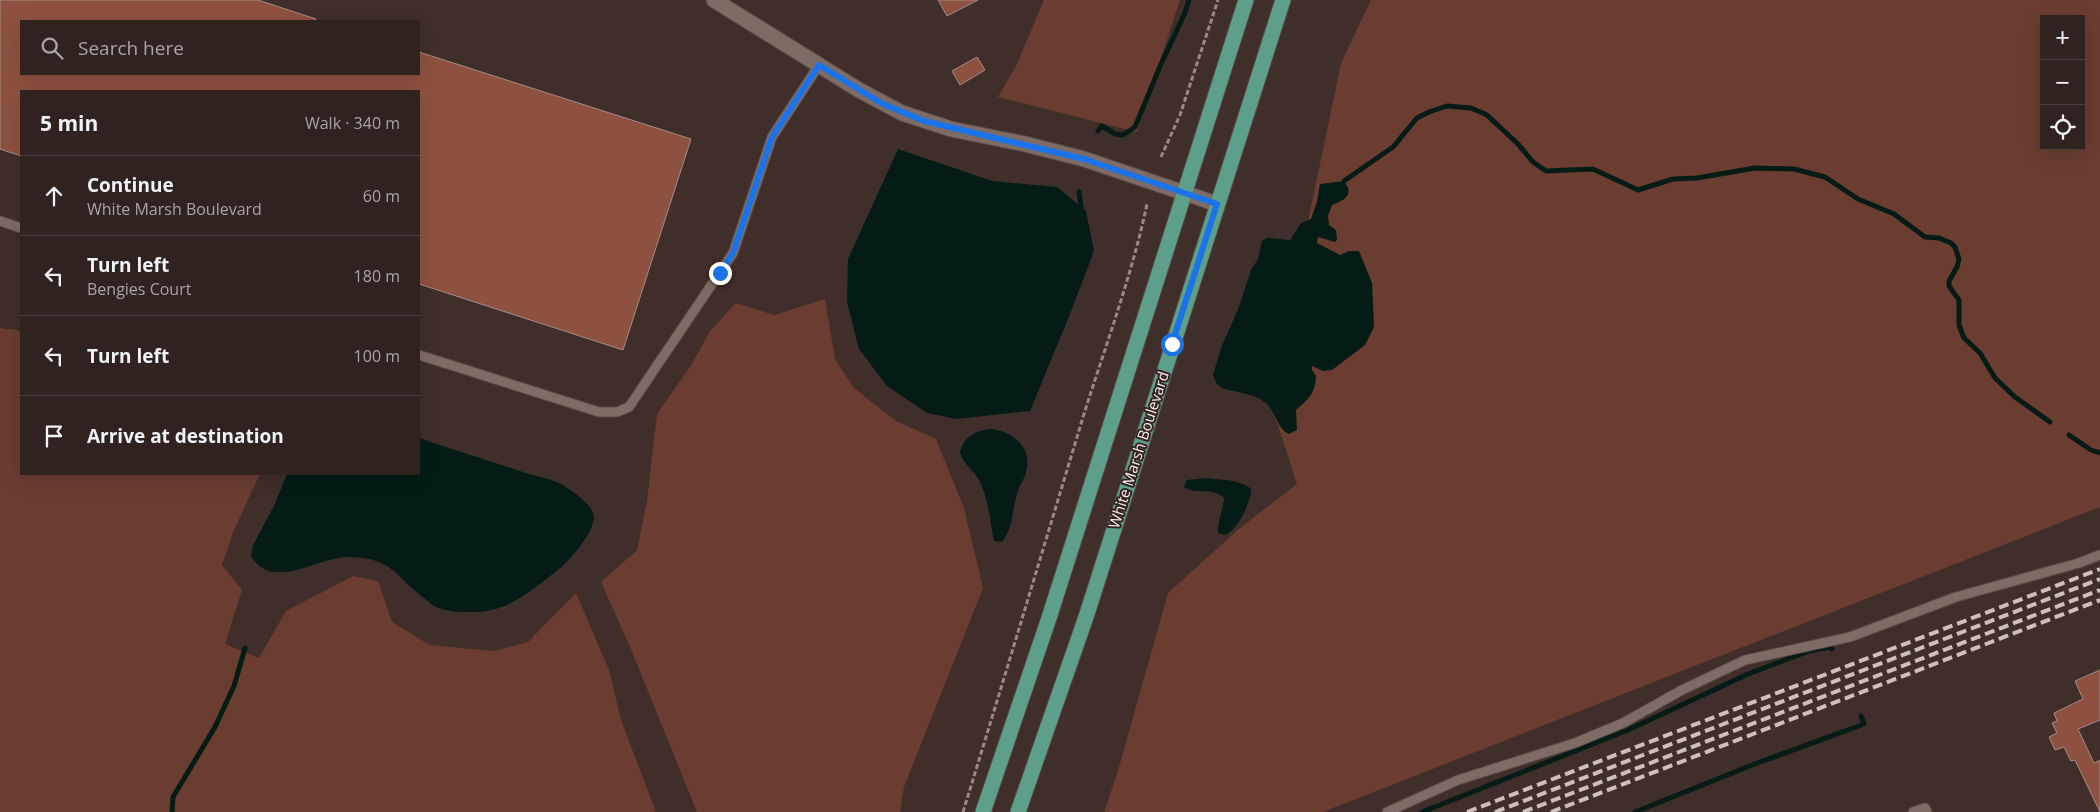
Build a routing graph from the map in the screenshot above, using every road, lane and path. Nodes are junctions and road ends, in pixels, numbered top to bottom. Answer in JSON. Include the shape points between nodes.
{"nodes":[{"id":1,"x":714,"y":0,"type":"edge"},
{"id":2,"x":1218,"y":0,"type":"edge"},
{"id":3,"x":1246,"y":0,"type":"edge"},
{"id":4,"x":1283,"y":0,"type":"edge"},
{"id":5,"x":819,"y":65,"type":"junction"},
{"id":6,"x":1161,"y":157,"type":"dead end"},
{"id":7,"x":1184,"y":193,"type":"junction"},
{"id":8,"x":1147,"y":204,"type":"dead end"},
{"id":9,"x":1217,"y":204,"type":"junction"},
{"id":10,"x":0,"y":221,"type":"edge"},
{"id":11,"x":20,"y":228,"type":"edge"},
{"id":12,"x":420,"y":355,"type":"edge"},
{"id":13,"x":2100,"y":555,"type":"edge"},
{"id":14,"x":963,"y":812,"type":"edge"},
{"id":15,"x":983,"y":812,"type":"edge"},
{"id":16,"x":1018,"y":812,"type":"edge"},
{"id":17,"x":1387,"y":812,"type":"edge"},
{"id":18,"x":1913,"y":812,"type":"edge"},
{"id":19,"x":1927,"y":812,"type":"edge"}],
"edges":[{"from":1,"to":5,"type":"street"},
{"from":2,"to":6,"type":"path","via":[[1180,115]]},
{"from":3,"to":7,"type":"main road"},
{"from":4,"to":9,"type":"main road","name":"White Marsh Boulevard"},
{"from":5,"to":7,"type":"street","via":[[881,103],[924,121],[1076,156]]},
{"from":5,"to":12,"type":"lane","via":[[772,137],[733,253],[629,407],[617,412],[599,412]]},
{"from":7,"to":9,"type":"street"},
{"from":7,"to":15,"type":"main road","via":[[1049,618]]},
{"from":8,"to":14,"type":"path","via":[[1129,275]]},
{"from":9,"to":16,"type":"main road","name":"White Marsh Boulevard","via":[[1086,617]]},
{"from":10,"to":11,"type":"lane"},
{"from":13,"to":17,"type":"lane","via":[[1956,597],[1850,637],[1744,660],[1624,723],[1575,743],[1458,780]]},
{"from":18,"to":19,"type":"lane","via":[[1926,808]]}]}
